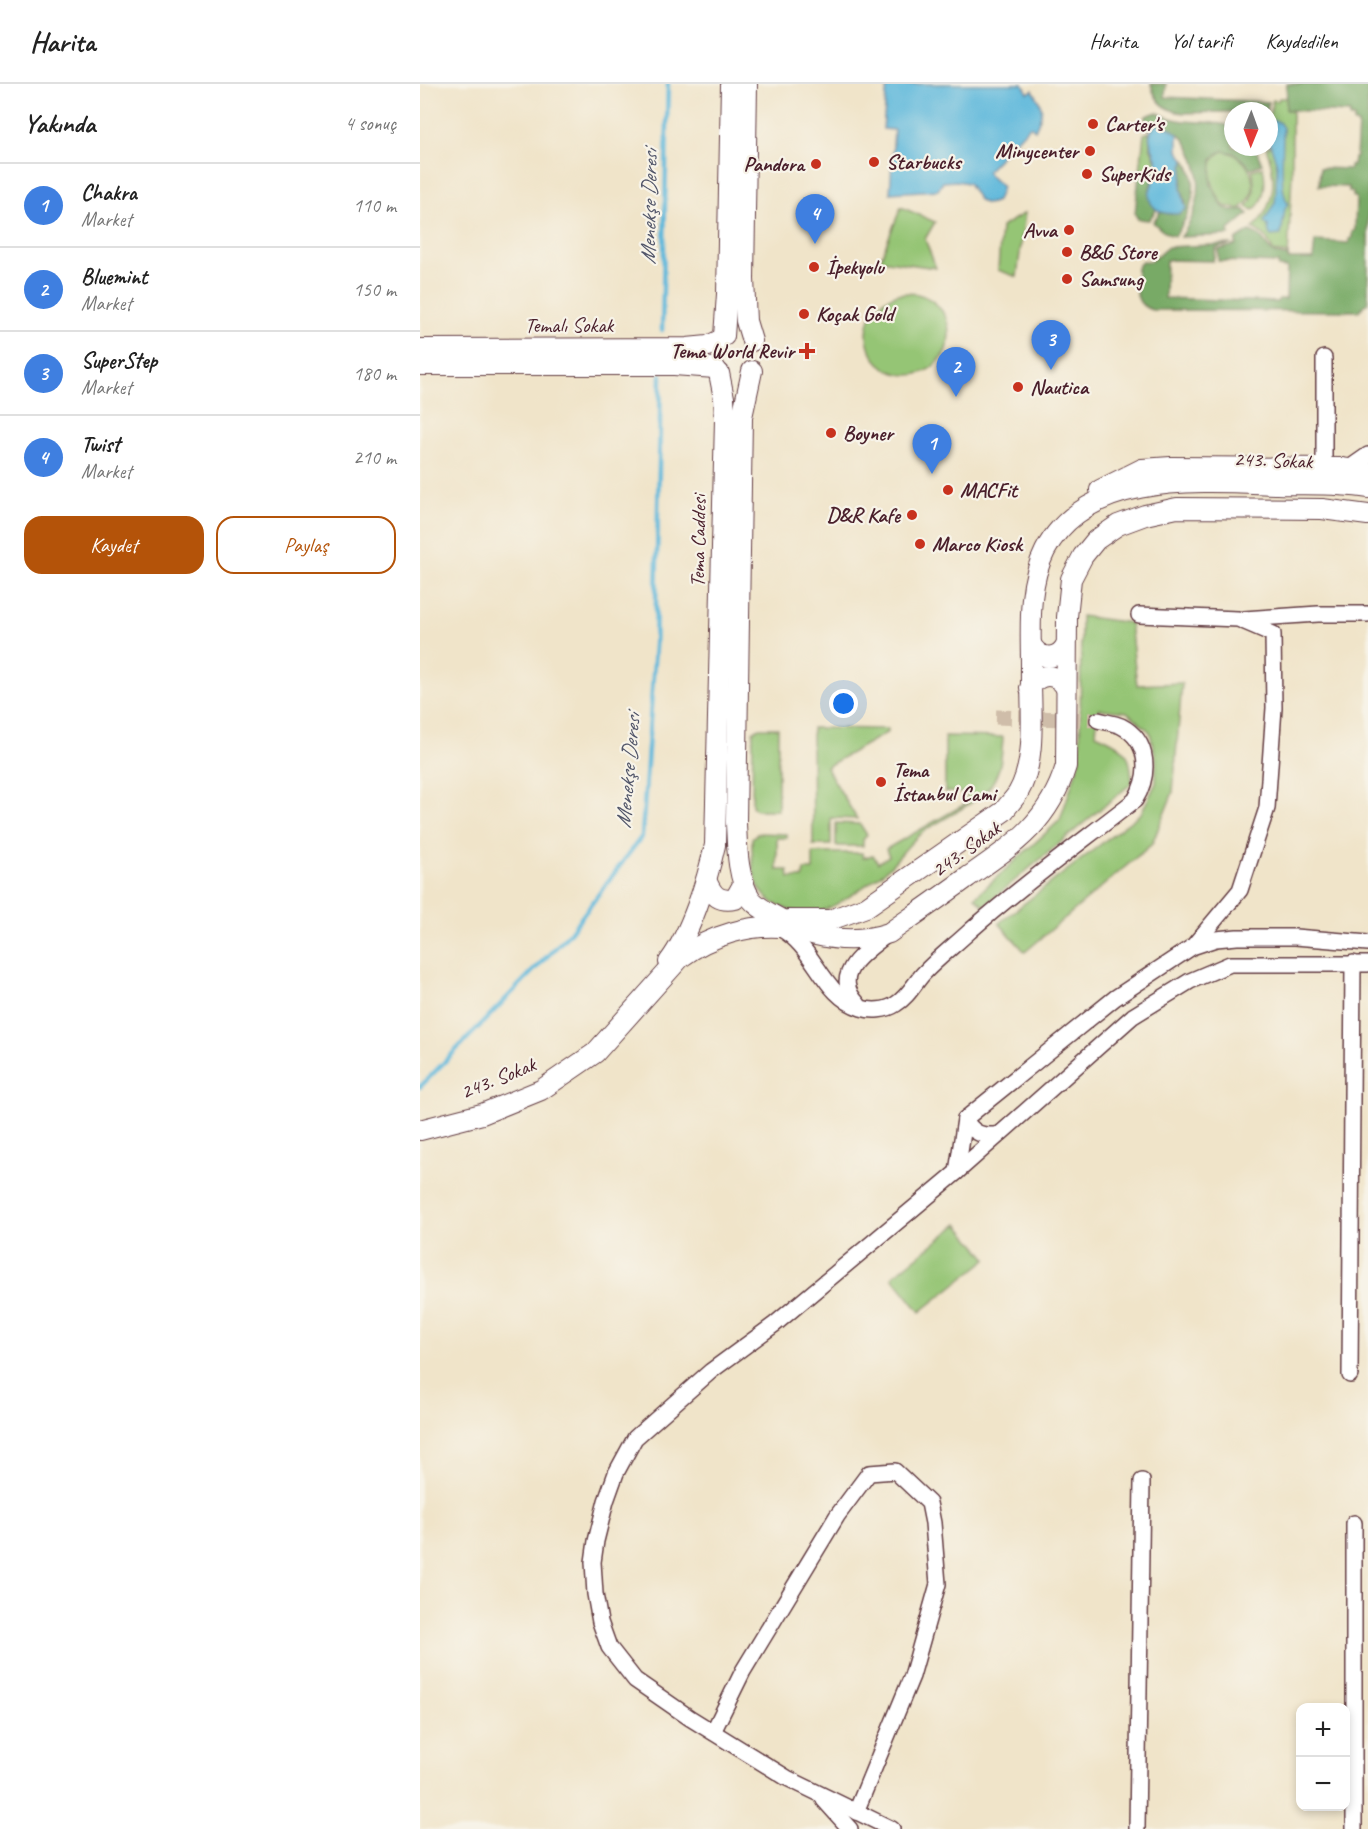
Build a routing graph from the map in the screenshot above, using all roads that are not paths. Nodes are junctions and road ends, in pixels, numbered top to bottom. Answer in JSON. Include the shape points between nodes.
{"nodes":[{"id":1,"x":731,"y":84,"type":"edge"},
{"id":2,"x":747,"y":84,"type":"edge"},
{"id":3,"x":721,"y":338,"type":"junction"},
{"id":4,"x":752,"y":341,"type":"junction"},
{"id":5,"x":420,"y":349,"type":"edge"},
{"id":6,"x":1324,"y":358,"type":"dead end"},
{"id":7,"x":420,"y":365,"type":"edge"},
{"id":8,"x":717,"y":370,"type":"junction"},
{"id":9,"x":752,"y":371,"type":"junction"},
{"id":10,"x":1368,"y":454,"type":"edge"},
{"id":11,"x":1324,"y":468,"type":"junction"},
{"id":12,"x":1348,"y":469,"type":"junction"},
{"id":13,"x":1368,"y":472,"type":"edge"},
{"id":14,"x":1368,"y":488,"type":"edge"},
{"id":15,"x":1368,"y":515,"type":"edge"},
{"id":16,"x":1066,"y":522,"type":"junction"},
{"id":17,"x":1368,"y":614,"type":"edge"},
{"id":18,"x":1139,"y":615,"type":"dead end"},
{"id":19,"x":1288,"y":617,"type":"junction"},
{"id":20,"x":1238,"y":619,"type":"junction"},
{"id":21,"x":1273,"y":634,"type":"junction"},
{"id":22,"x":1031,"y":644,"type":"junction"},
{"id":23,"x":1066,"y":645,"type":"junction"},
{"id":24,"x":1030,"y":688,"type":"junction"},
{"id":25,"x":1066,"y":688,"type":"junction"},
{"id":26,"x":1098,"y":720,"type":"tunnel mouth"},
{"id":27,"x":707,"y":882,"type":"junction"},
{"id":28,"x":744,"y":883,"type":"junction"},
{"id":29,"x":781,"y":924,"type":"junction"},
{"id":30,"x":889,"y":933,"type":"junction"},
{"id":31,"x":1368,"y":943,"type":"edge"},
{"id":32,"x":1192,"y":947,"type":"junction"},
{"id":33,"x":677,"y":952,"type":"junction"},
{"id":34,"x":1360,"y":964,"type":"edge"},
{"id":35,"x":641,"y":1000,"type":"junction"},
{"id":36,"x":862,"y":1008,"type":"junction"},
{"id":37,"x":965,"y":1119,"type":"junction"},
{"id":38,"x":420,"y":1130,"type":"edge"},
{"id":39,"x":999,"y":1134,"type":"junction"},
{"id":40,"x":957,"y":1172,"type":"junction"},
{"id":41,"x":1350,"y":1375,"type":"dead end"},
{"id":42,"x":1142,"y":1481,"type":"dead end"},
{"id":43,"x":1354,"y":1523,"type":"dead end"},
{"id":44,"x":712,"y":1732,"type":"junction"},
{"id":45,"x":818,"y":1793,"type":"junction"},
{"id":46,"x":856,"y":1812,"type":"junction"},
{"id":47,"x":850,"y":1829,"type":"edge"},
{"id":48,"x":892,"y":1829,"type":"edge"},
{"id":49,"x":1137,"y":1829,"type":"edge"},
{"id":50,"x":1354,"y":1829,"type":"edge"}],
"edges":[{"from":1,"to":3,"type":"street","via":[[727,294]]},
{"from":2,"to":4,"type":"street","via":[[744,279],[746,321]]},
{"from":3,"to":4,"type":"street","via":[[739,333]]},
{"from":3,"to":5,"type":"street","name":"Temalı Sokak","via":[[708,346],[687,348]]},
{"from":3,"to":8,"type":"street","via":[[712,352]]},
{"from":4,"to":9,"type":"street","via":[[758,359]]},
{"from":6,"to":11,"type":"street"},
{"from":7,"to":8,"type":"street","via":[[674,365]]},
{"from":8,"to":9,"type":"street","via":[[731,379]]},
{"from":8,"to":27,"type":"street","name":"Tema Caddesi","via":[[725,419],[715,845]]},
{"from":9,"to":28,"type":"street","via":[[742,417],[738,541],[736,822]]},
{"from":10,"to":12,"type":"street"},
{"from":11,"to":12,"type":"street"},
{"from":11,"to":16,"type":"street","via":[[1142,469],[1095,492]]},
{"from":12,"to":13,"type":"street"},
{"from":14,"to":16,"type":"street","name":"243. Sokak","via":[[1228,482],[1162,484],[1103,498]]},
{"from":15,"to":23,"type":"street","name":"243. Sokak","via":[[1322,509],[1177,508],[1118,525],[1096,540],[1071,579]]},
{"from":16,"to":22,"type":"street","name":"243. Sokak","via":[[1045,551],[1034,584]]},
{"from":17,"to":19,"type":"street"},
{"from":18,"to":20,"type":"street"},
{"from":19,"to":20,"type":"street"},
{"from":19,"to":21,"type":"street"},
{"from":20,"to":21,"type":"street"},
{"from":21,"to":32,"type":"street","via":[[1274,708],[1267,808],[1240,890]]},
{"from":22,"to":23,"type":"street","via":[[1038,653],[1049,657],[1060,654]]},
{"from":22,"to":24,"type":"street","name":"243. Sokak"},
{"from":23,"to":25,"type":"street","name":"243. Sokak"},
{"from":24,"to":25,"type":"street","via":[[1038,679],[1049,676]]},
{"from":24,"to":29,"type":"street","name":"243. Sokak","via":[[1027,773],[1004,811],[866,907],[830,920]]},
{"from":25,"to":30,"type":"street","name":"243. Sokak","via":[[1066,766],[1050,804],[1016,843]]},
{"from":26,"to":36,"type":"street","via":[[1121,726],[1141,742],[1147,768],[1135,800],[981,921],[895,1005]]},
{"from":27,"to":28,"type":"street","via":[[718,899],[727,901],[735,899]]},
{"from":27,"to":33,"type":"street","name":"Tema Caddesi"},
{"from":28,"to":29,"type":"street","via":[[751,899]]},
{"from":29,"to":30,"type":"street","name":"243. Sokak","via":[[846,940],[873,939]]},
{"from":29,"to":33,"type":"street","name":"243. Sokak","via":[[734,924],[710,930]]},
{"from":29,"to":35,"type":"street","name":"243. Sokak","via":[[722,935],[696,946]]},
{"from":29,"to":36,"type":"street","via":[[798,939],[846,1002]]},
{"from":30,"to":36,"type":"street","via":[[850,970],[848,990]]},
{"from":31,"to":32,"type":"street","via":[[1237,937]]},
{"from":32,"to":37,"type":"street","via":[[1115,998]]},
{"from":33,"to":35,"type":"street"},
{"from":34,"to":39,"type":"street","via":[[1230,964],[1190,981],[1133,1016]]},
{"from":34,"to":41,"type":"street"},
{"from":35,"to":38,"type":"street","name":"243. Sokak","via":[[595,1053],[541,1090],[483,1114]]},
{"from":37,"to":39,"type":"street","via":[[978,1134]]},
{"from":37,"to":40,"type":"street"},
{"from":39,"to":40,"type":"street"},
{"from":40,"to":44,"type":"street","via":[[634,1438],[616,1473],[593,1562],[600,1622],[609,1647],[635,1680]]},
{"from":42,"to":49,"type":"street"},
{"from":43,"to":50,"type":"street"},
{"from":44,"to":45,"type":"street"},
{"from":44,"to":46,"type":"street","via":[[743,1671],[837,1516],[869,1473],[895,1471],[929,1503],[938,1584],[912,1676]]},
{"from":45,"to":46,"type":"street"},
{"from":45,"to":47,"type":"street"},
{"from":46,"to":48,"type":"street"}]}
